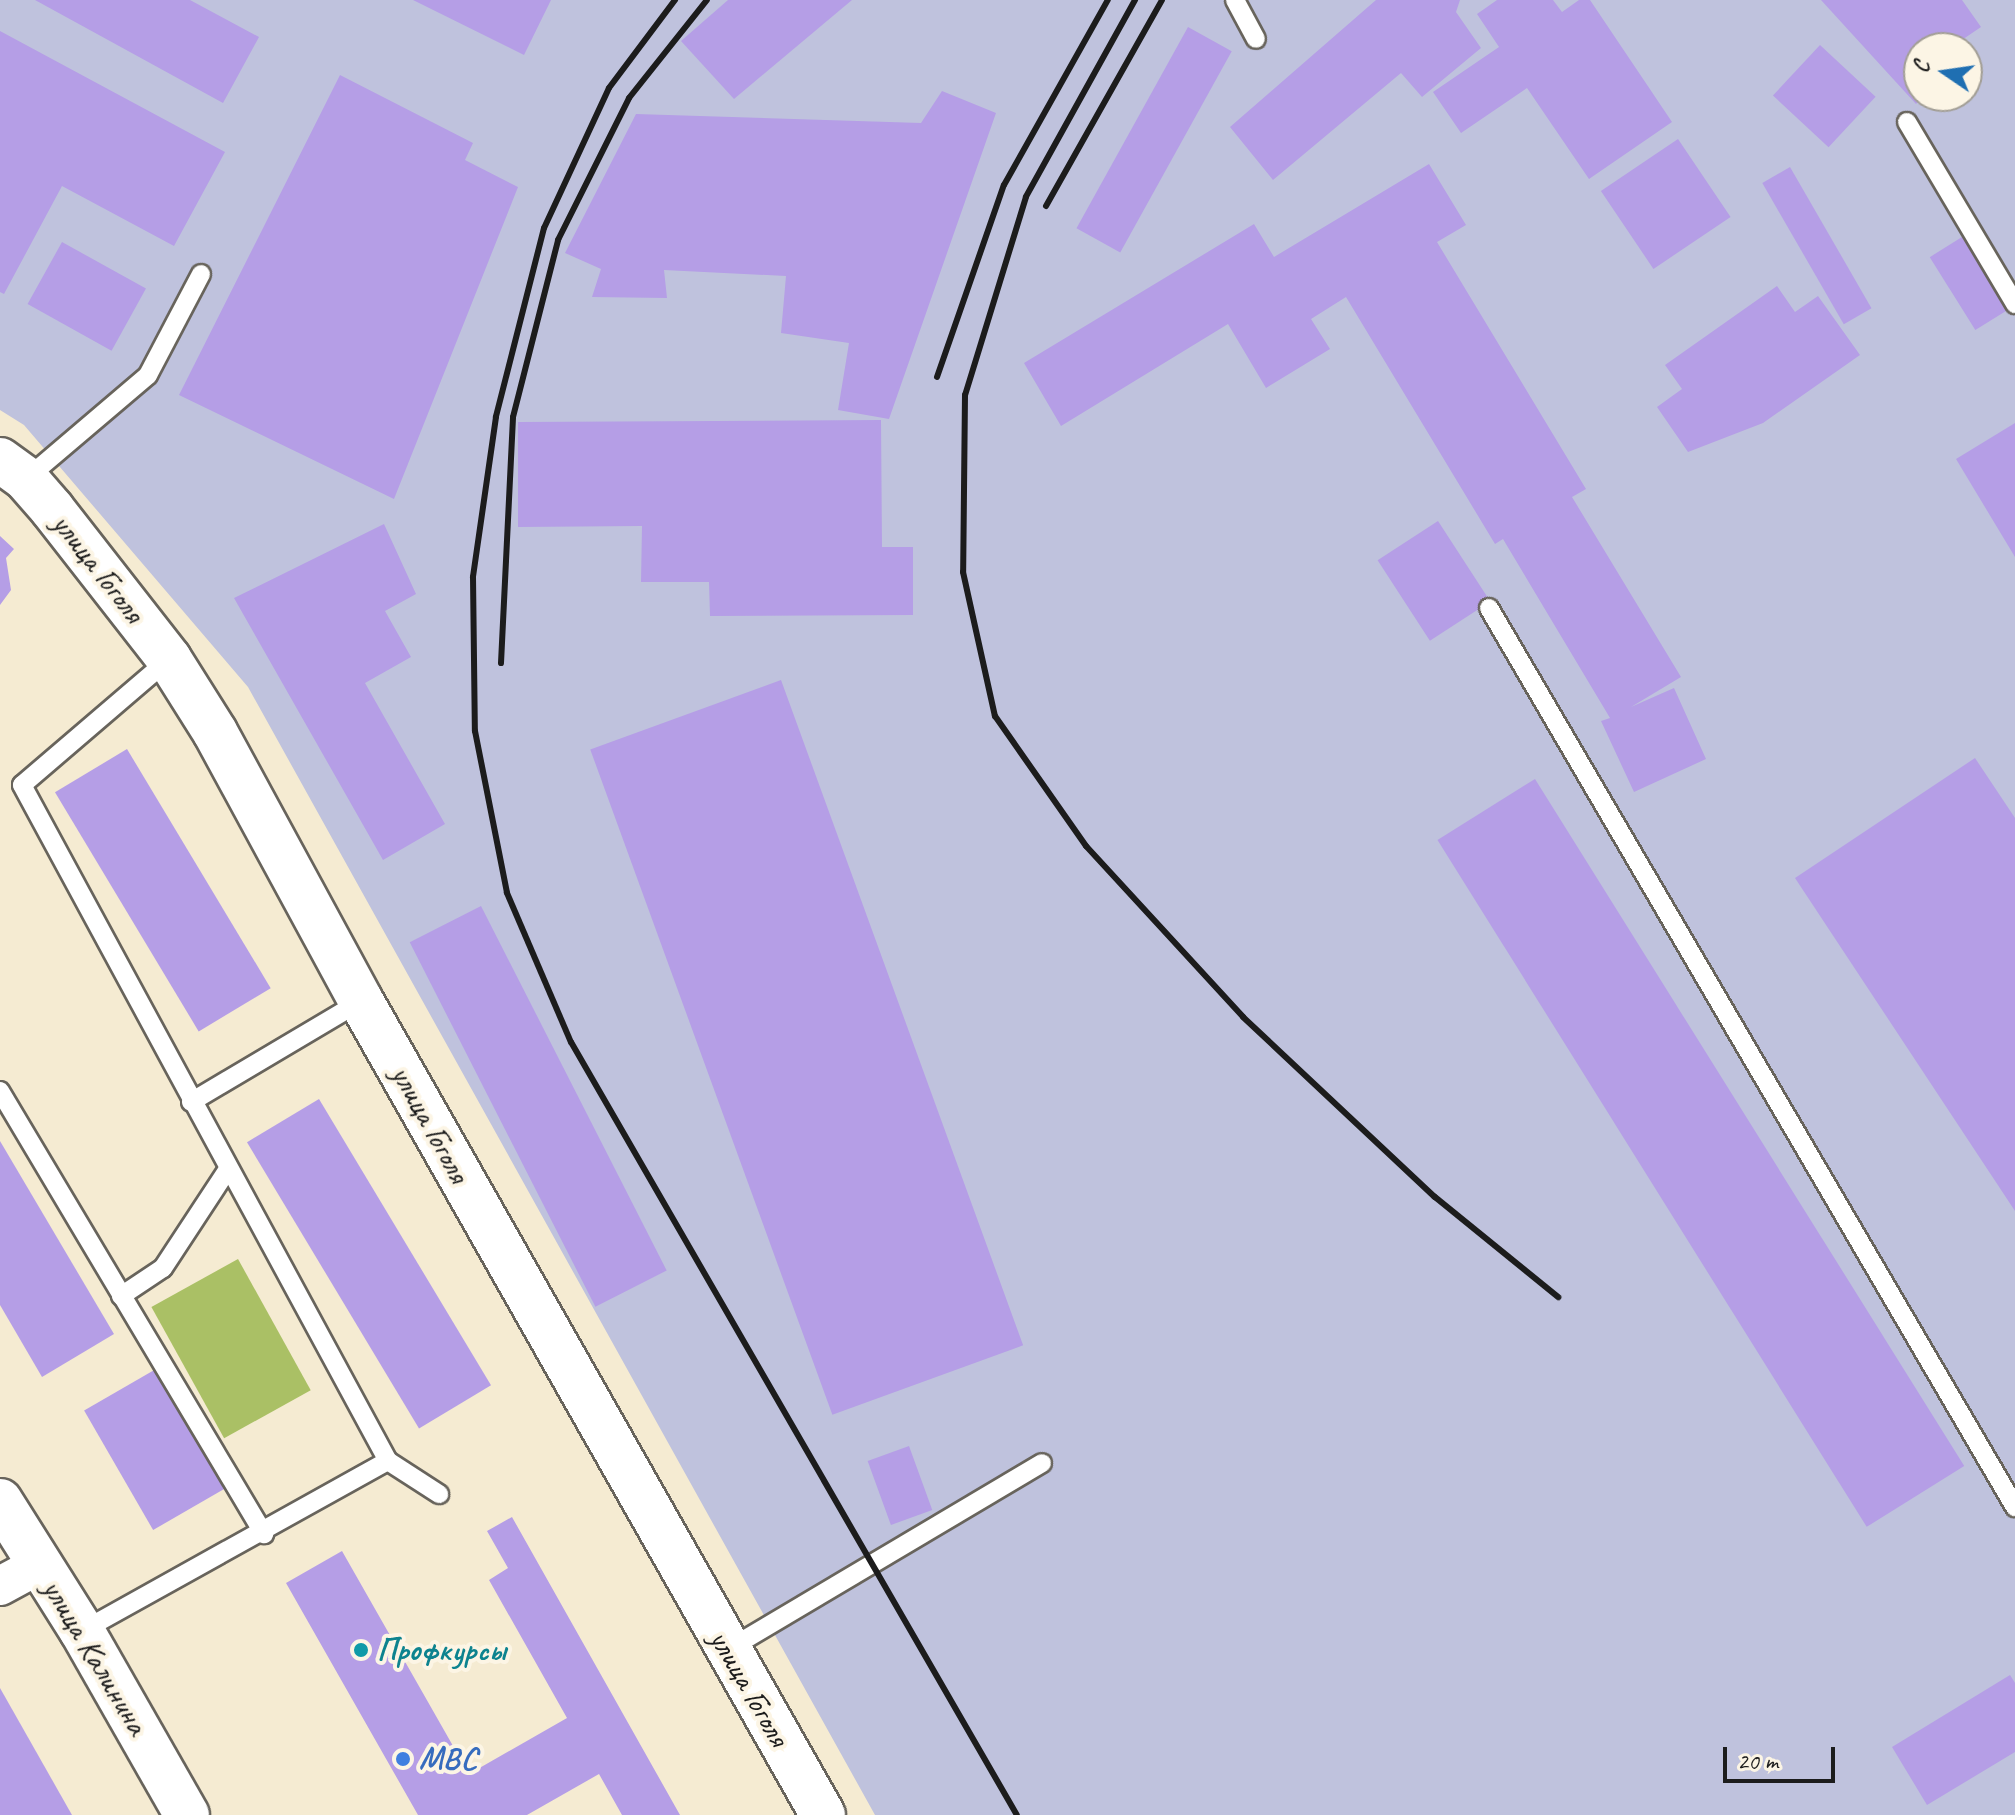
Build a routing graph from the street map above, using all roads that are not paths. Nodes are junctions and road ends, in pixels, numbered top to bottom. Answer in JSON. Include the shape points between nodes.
{"nodes":[{"id":1,"x":1235,"y":0,"type":"edge"},
{"id":2,"x":1256,"y":39,"type":"dead end"},
{"id":3,"x":1907,"y":122,"type":"dead end"},
{"id":4,"x":201,"y":274,"type":"dead end"},
{"id":5,"x":2015,"y":304,"type":"edge"},
{"id":6,"x":13,"y":470,"type":"edge"},
{"id":7,"x":1489,"y":608,"type":"dead end"},
{"id":8,"x":169,"y":659,"type":"junction"},
{"id":9,"x":361,"y":1001,"type":"junction"},
{"id":10,"x":0,"y":1091,"type":"edge"},
{"id":11,"x":191,"y":1102,"type":"junction"},
{"id":12,"x":228,"y":1169,"type":"junction"},
{"id":13,"x":121,"y":1296,"type":"junction"},
{"id":14,"x":388,"y":1461,"type":"junction"},
{"id":15,"x":1042,"y":1463,"type":"dead end"},
{"id":16,"x":439,"y":1494,"type":"dead end"},
{"id":17,"x":0,"y":1501,"type":"edge"},
{"id":18,"x":2015,"y":1507,"type":"edge"},
{"id":19,"x":264,"y":1534,"type":"junction"},
{"id":20,"x":39,"y":1565,"type":"junction"},
{"id":21,"x":0,"y":1586,"type":"edge"},
{"id":22,"x":82,"y":1631,"type":"junction"},
{"id":23,"x":726,"y":1651,"type":"junction"},
{"id":24,"x":187,"y":1815,"type":"edge"},
{"id":25,"x":823,"y":1815,"type":"edge"}],
"edges":[{"from":1,"to":2,"type":"lane"},
{"from":3,"to":5,"type":"lane"},
{"from":4,"to":6,"type":"lane","via":[[148,375]]},
{"from":6,"to":8,"type":"main road","name":"улица Гоголя"},
{"from":7,"to":18,"type":"lane"},
{"from":8,"to":9,"type":"main road","name":"улица Гоголя","via":[[215,732]]},
{"from":8,"to":11,"type":"lane","via":[[22,785]]},
{"from":9,"to":11,"type":"lane"},
{"from":9,"to":23,"type":"main road","name":"улица Гоголя"},
{"from":10,"to":13,"type":"lane"},
{"from":11,"to":12,"type":"lane"},
{"from":12,"to":13,"type":"lane","via":[[163,1268]]},
{"from":12,"to":14,"type":"lane"},
{"from":13,"to":19,"type":"lane"},
{"from":14,"to":16,"type":"lane"},
{"from":14,"to":19,"type":"lane"},
{"from":15,"to":23,"type":"lane"},
{"from":17,"to":20,"type":"main road","name":"улица Калинина"},
{"from":19,"to":22,"type":"lane"},
{"from":20,"to":21,"type":"street"},
{"from":20,"to":22,"type":"main road","name":"улица Калинина"},
{"from":22,"to":24,"type":"main road","name":"улица Калинина"},
{"from":23,"to":25,"type":"main road","name":"улица Гоголя"}]}
